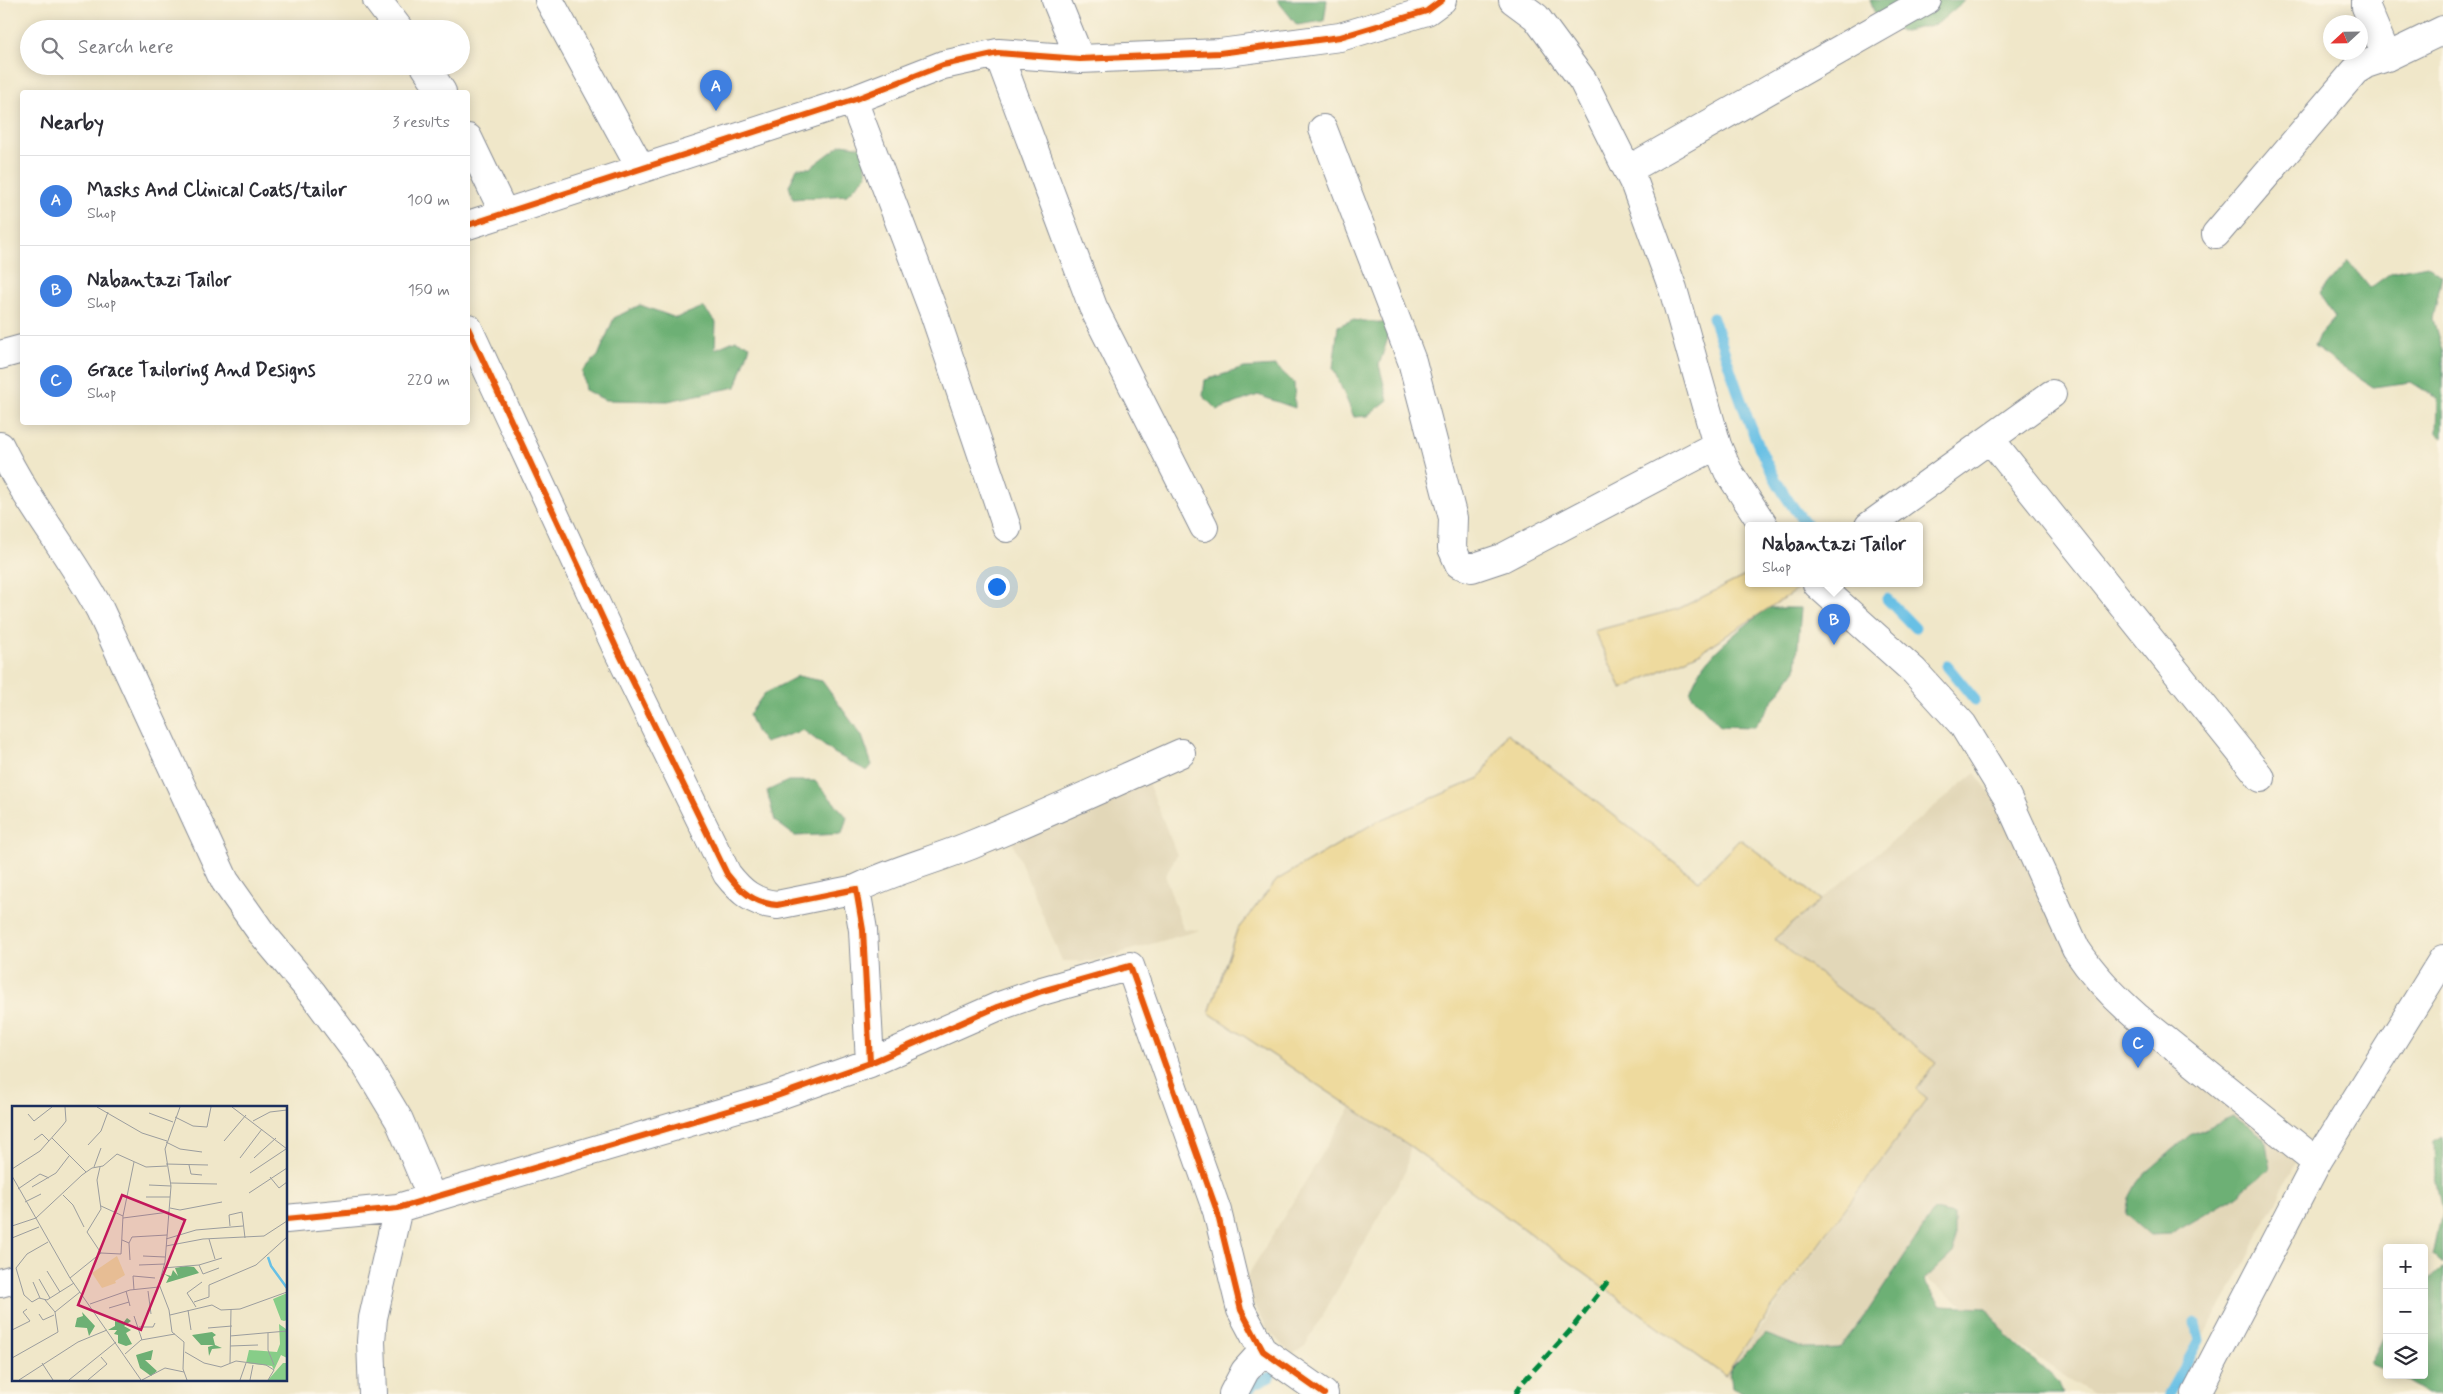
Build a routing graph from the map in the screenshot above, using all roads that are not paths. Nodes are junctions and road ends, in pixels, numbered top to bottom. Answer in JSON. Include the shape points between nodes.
{"nodes":[{"id":1,"x":377,"y":0,"type":"edge"},
{"id":2,"x":549,"y":0,"type":"edge"},
{"id":3,"x":1056,"y":0,"type":"edge"},
{"id":4,"x":1442,"y":0,"type":"edge"},
{"id":5,"x":1513,"y":0,"type":"edge"},
{"id":6,"x":1927,"y":0,"type":"edge"},
{"id":7,"x":2366,"y":0,"type":"edge"},
{"id":8,"x":392,"y":20,"type":"edge"},
{"id":9,"x":2443,"y":30,"type":"edge"},
{"id":10,"x":998,"y":53,"type":"junction"},
{"id":11,"x":2387,"y":57,"type":"junction"},
{"id":12,"x":1080,"y":59,"type":"junction"},
{"id":13,"x":431,"y":75,"type":"edge"},
{"id":14,"x":441,"y":90,"type":"edge"},
{"id":15,"x":853,"y":100,"type":"junction"},
{"id":16,"x":1323,"y":128,"type":"dead end"},
{"id":17,"x":470,"y":142,"type":"edge"},
{"id":18,"x":640,"y":167,"type":"junction"},
{"id":19,"x":1628,"y":170,"type":"junction"},
{"id":20,"x":504,"y":212,"type":"junction"},
{"id":21,"x":470,"y":223,"type":"edge"},
{"id":22,"x":2216,"y":234,"type":"dead end"},
{"id":23,"x":470,"y":332,"type":"edge"},
{"id":24,"x":20,"y":350,"type":"edge"},
{"id":25,"x":0,"y":355,"type":"edge"},
{"id":26,"x":2052,"y":394,"type":"dead end"},
{"id":27,"x":1990,"y":439,"type":"junction"},
{"id":28,"x":1717,"y":445,"type":"junction"},
{"id":29,"x":0,"y":446,"type":"edge"},
{"id":30,"x":1761,"y":522,"type":"edge"},
{"id":31,"x":1875,"y":522,"type":"edge"},
{"id":32,"x":1204,"y":527,"type":"dead end"},
{"id":33,"x":1007,"y":528,"type":"dead end"},
{"id":34,"x":1820,"y":587,"type":"edge"},
{"id":35,"x":1181,"y":753,"type":"dead end"},
{"id":36,"x":2261,"y":778,"type":"dead end"},
{"id":37,"x":856,"y":889,"type":"junction"},
{"id":38,"x":2443,"y":959,"type":"edge"},
{"id":39,"x":870,"y":1064,"type":"junction"},
{"id":40,"x":2317,"y":1162,"type":"junction"},
{"id":41,"x":432,"y":1198,"type":"junction"},
{"id":42,"x":398,"y":1208,"type":"junction"},
{"id":43,"x":288,"y":1219,"type":"edge"},
{"id":44,"x":1263,"y":1351,"type":"junction"},
{"id":45,"x":373,"y":1394,"type":"edge"},
{"id":46,"x":1233,"y":1394,"type":"edge"},
{"id":47,"x":1324,"y":1394,"type":"edge"},
{"id":48,"x":2196,"y":1394,"type":"edge"}],
"edges":[{"from":1,"to":8,"type":"street"},
{"from":2,"to":18,"type":"street"},
{"from":3,"to":12,"type":"street"},
{"from":4,"to":12,"type":"street","via":[[1427,11],[1340,37],[1220,53]]},
{"from":5,"to":19,"type":"street","via":[[1536,17],[1583,81]]},
{"from":6,"to":19,"type":"street"},
{"from":7,"to":11,"type":"street"},
{"from":9,"to":11,"type":"street"},
{"from":10,"to":12,"type":"street"},
{"from":10,"to":15,"type":"street","via":[[943,65]]},
{"from":10,"to":32,"type":"street","via":[[1093,307]]},
{"from":11,"to":22,"type":"street","via":[[2355,71]]},
{"from":13,"to":14,"type":"street"},
{"from":15,"to":18,"type":"street"},
{"from":15,"to":33,"type":"street","via":[[934,313]]},
{"from":16,"to":28,"type":"street","via":[[1412,361],[1453,518],[1452,548],[1459,564],[1472,568],[1502,558]]},
{"from":17,"to":20,"type":"street"},
{"from":18,"to":20,"type":"street"},
{"from":19,"to":28,"type":"street","via":[[1673,289]]},
{"from":20,"to":21,"type":"street"},
{"from":23,"to":37,"type":"street","via":[[617,649],[727,874],[738,887],[765,904],[777,905]]},
{"from":24,"to":25,"type":"street"},
{"from":26,"to":27,"type":"street"},
{"from":27,"to":31,"type":"street"},
{"from":27,"to":36,"type":"street"},
{"from":28,"to":30,"type":"street","via":[[1728,471]]},
{"from":29,"to":41,"type":"street","via":[[100,610],[225,881],[366,1065],[398,1120]]},
{"from":34,"to":40,"type":"street","via":[[1914,671],[1963,725],[2007,797],[2088,968],[2138,1018]]},
{"from":35,"to":37,"type":"street","via":[[975,844],[880,877]]},
{"from":37,"to":39,"type":"street","via":[[863,930]]},
{"from":38,"to":40,"type":"street"},
{"from":39,"to":41,"type":"street","via":[[771,1098]]},
{"from":39,"to":44,"type":"street","via":[[1015,1000],[1130,966],[1217,1211],[1242,1310]]},
{"from":40,"to":48,"type":"street"},
{"from":41,"to":42,"type":"street"},
{"from":42,"to":43,"type":"street"},
{"from":42,"to":45,"type":"street","via":[[374,1318],[371,1341]]},
{"from":44,"to":46,"type":"street","via":[[1245,1371]]},
{"from":44,"to":47,"type":"street"}]}
